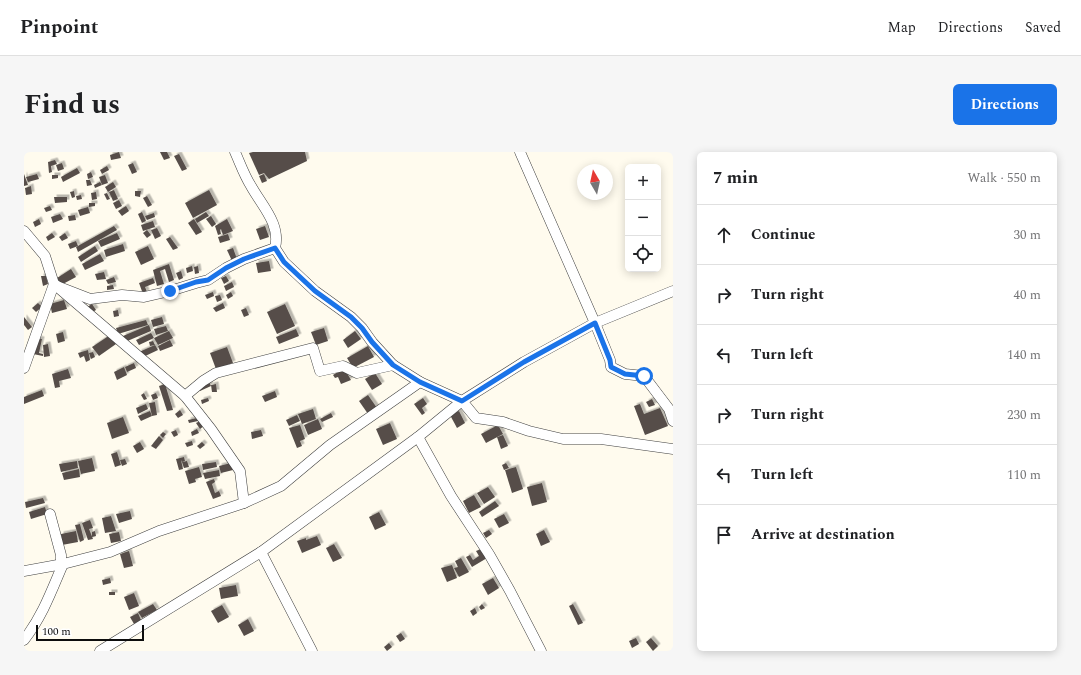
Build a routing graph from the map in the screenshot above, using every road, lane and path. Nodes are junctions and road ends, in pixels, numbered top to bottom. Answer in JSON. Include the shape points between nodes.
{"nodes":[{"id":1,"x":235,"y":152,"type":"edge"},
{"id":2,"x":520,"y":152,"type":"edge"},
{"id":3,"x":24,"y":231,"type":"edge"},
{"id":4,"x":275,"y":248,"type":"junction"},
{"id":5,"x":54,"y":284,"type":"junction"},
{"id":6,"x":673,"y":291,"type":"edge"},
{"id":7,"x":595,"y":323,"type":"junction"},
{"id":8,"x":393,"y":365,"type":"junction"},
{"id":9,"x":24,"y":368,"type":"edge"},
{"id":10,"x":420,"y":382,"type":"junction"},
{"id":11,"x":184,"y":396,"type":"junction"},
{"id":12,"x":462,"y":401,"type":"junction"},
{"id":13,"x":673,"y":421,"type":"edge"},
{"id":14,"x":418,"y":437,"type":"junction"},
{"id":15,"x":673,"y":449,"type":"edge"},
{"id":16,"x":244,"y":503,"type":"junction"},
{"id":17,"x":50,"y":514,"type":"dead end"},
{"id":18,"x":261,"y":552,"type":"junction"},
{"id":19,"x":63,"y":564,"type":"junction"},
{"id":20,"x":24,"y":571,"type":"edge"},
{"id":21,"x":24,"y":640,"type":"edge"},
{"id":22,"x":100,"y":651,"type":"edge"},
{"id":23,"x":312,"y":651,"type":"edge"},
{"id":24,"x":541,"y":651,"type":"edge"}],
"edges":[{"from":1,"to":4,"type":"street","via":[[250,185],[272,221],[277,235]]},
{"from":2,"to":7,"type":"street"},
{"from":3,"to":5,"type":"street","via":[[45,256]]},
{"from":4,"to":5,"type":"street","via":[[244,259],[208,280],[144,297],[122,295],[90,299]]},
{"from":4,"to":8,"type":"street","via":[[284,262],[315,291],[351,317]]},
{"from":5,"to":9,"type":"street"},
{"from":5,"to":11,"type":"street"},
{"from":6,"to":7,"type":"street"},
{"from":7,"to":12,"type":"street","via":[[524,362]]},
{"from":7,"to":13,"type":"street","via":[[611,367],[625,374],[644,376],[669,409]]},
{"from":8,"to":10,"type":"street"},
{"from":8,"to":11,"type":"street","via":[[357,373],[343,366],[320,371],[313,348],[216,373]]},
{"from":10,"to":12,"type":"street"},
{"from":10,"to":16,"type":"street","via":[[330,445],[282,486]]},
{"from":11,"to":16,"type":"street","via":[[240,471]]},
{"from":12,"to":14,"type":"street"},
{"from":12,"to":15,"type":"street","via":[[476,418],[504,422],[563,439],[601,439]]},
{"from":14,"to":18,"type":"street"},
{"from":14,"to":24,"type":"street","via":[[451,496],[510,590]]},
{"from":16,"to":19,"type":"street","via":[[158,531],[110,552]]},
{"from":17,"to":19,"type":"street"},
{"from":18,"to":22,"type":"street"},
{"from":18,"to":23,"type":"street"},
{"from":19,"to":20,"type":"street"},
{"from":19,"to":21,"type":"street","via":[[44,610]]}]}
